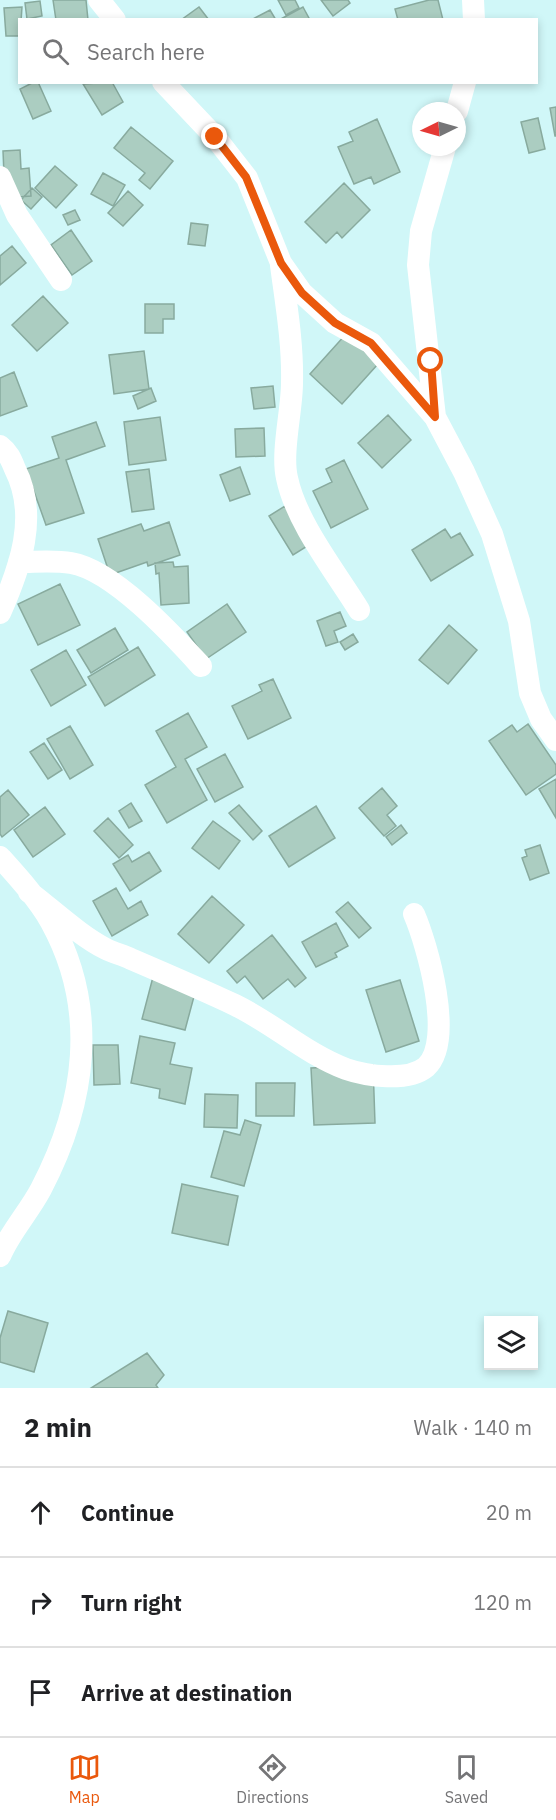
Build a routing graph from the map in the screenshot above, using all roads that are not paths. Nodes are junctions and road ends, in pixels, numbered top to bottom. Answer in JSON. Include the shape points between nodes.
{"nodes":[{"id":1,"x":99,"y":0,"type":"edge"},
{"id":2,"x":473,"y":0,"type":"edge"},
{"id":3,"x":113,"y":18,"type":"edge"},
{"id":4,"x":474,"y":18,"type":"edge"},
{"id":5,"x":165,"y":84,"type":"edge"},
{"id":6,"x":464,"y":84,"type":"edge"},
{"id":7,"x":459,"y":102,"type":"edge"},
{"id":8,"x":443,"y":156,"type":"edge"},
{"id":9,"x":0,"y":177,"type":"edge"},
{"id":10,"x":281,"y":263,"type":"junction"},
{"id":11,"x":61,"y":280,"type":"dead end"},
{"id":12,"x":435,"y":417,"type":"junction"},
{"id":13,"x":0,"y":446,"type":"edge"},
{"id":14,"x":19,"y":562,"type":"junction"},
{"id":15,"x":359,"y":610,"type":"dead end"},
{"id":16,"x":0,"y":613,"type":"edge"},
{"id":17,"x":201,"y":666,"type":"dead end"},
{"id":18,"x":556,"y":740,"type":"edge"},
{"id":19,"x":0,"y":857,"type":"edge"},
{"id":20,"x":29,"y":892,"type":"junction"},
{"id":21,"x":414,"y":914,"type":"dead end"},
{"id":22,"x":0,"y":1256,"type":"edge"}],
"edges":[{"from":1,"to":3,"type":"street"},
{"from":2,"to":4,"type":"street"},
{"from":5,"to":10,"type":"street","via":[[246,177]]},
{"from":6,"to":7,"type":"street"},
{"from":8,"to":12,"type":"street","via":[[422,231],[418,265]]},
{"from":9,"to":11,"type":"street","via":[[17,215]]},
{"from":10,"to":12,"type":"street","via":[[302,293],[335,323],[371,343]]},
{"from":10,"to":15,"type":"street","via":[[292,384],[286,475],[308,527]]},
{"from":12,"to":18,"type":"street","via":[[492,534],[519,621],[530,693]]},
{"from":13,"to":14,"type":"street","via":[[7,451],[23,484],[28,526]]},
{"from":14,"to":16,"type":"street"},
{"from":14,"to":17,"type":"street","via":[[71,563],[92,570],[161,624]]},
{"from":19,"to":20,"type":"street"},
{"from":20,"to":21,"type":"street","via":[[105,949],[237,1006],[319,1056],[348,1069],[382,1075],[405,1075],[426,1067],[434,1054],[438,1028],[436,984],[425,938]]},
{"from":20,"to":22,"type":"street","via":[[50,920],[70,962],[82,1014],[82,1064],[66,1132],[41,1190]]}]}
